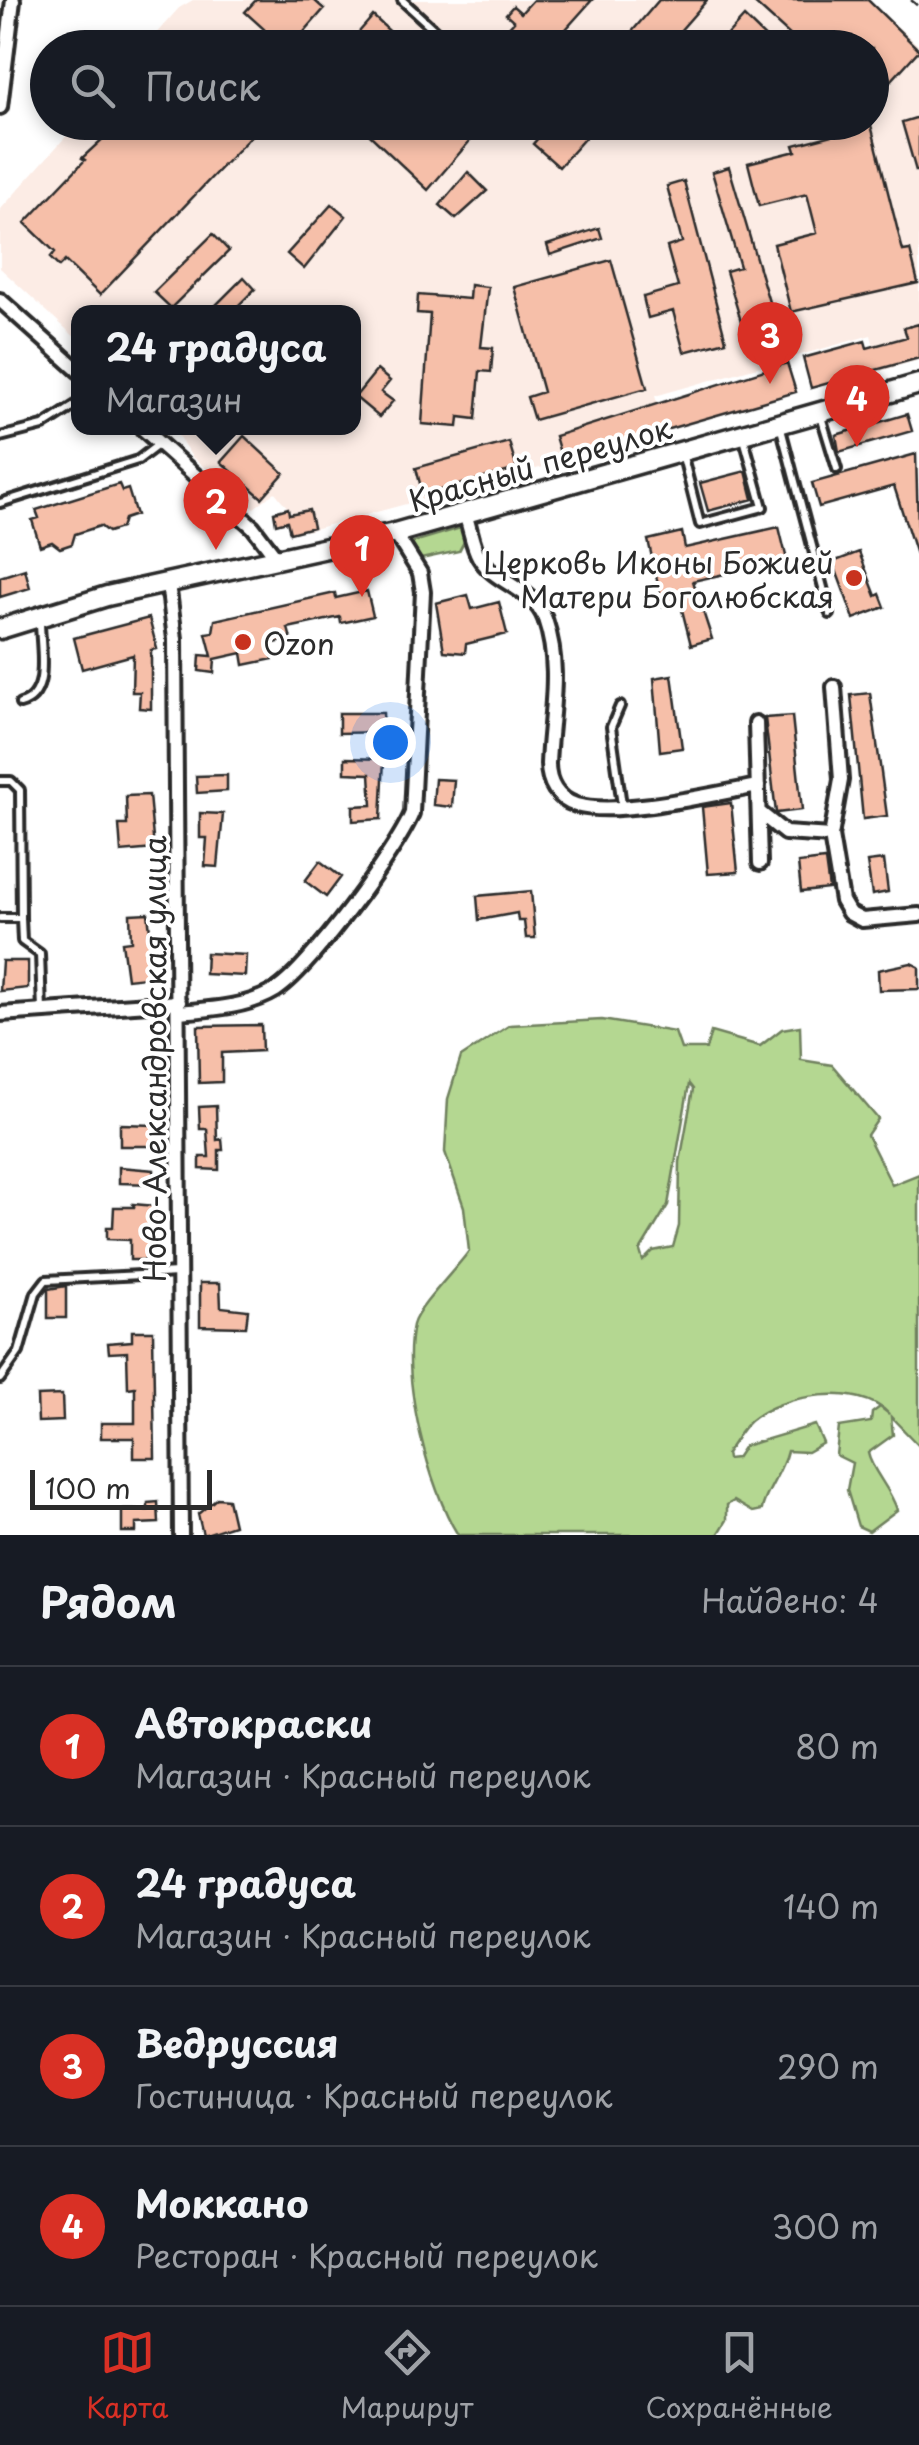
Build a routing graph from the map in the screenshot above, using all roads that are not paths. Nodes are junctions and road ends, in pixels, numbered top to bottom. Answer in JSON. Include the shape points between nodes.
{"nodes":[{"id":1,"x":13,"y":0,"type":"edge"},
{"id":2,"x":402,"y":0,"type":"edge"},
{"id":3,"x":434,"y":30,"type":"edge"},
{"id":4,"x":0,"y":107,"type":"edge"},
{"id":5,"x":0,"y":300,"type":"edge"},
{"id":6,"x":71,"y":365,"type":"edge"},
{"id":7,"x":917,"y":387,"type":"edge"},
{"id":8,"x":71,"y":408,"type":"edge"},
{"id":9,"x":820,"y":412,"type":"junction"},
{"id":10,"x":780,"y":424,"type":"junction"},
{"id":11,"x":742,"y":434,"type":"junction"},
{"id":12,"x":150,"y":435,"type":"edge"},
{"id":13,"x":0,"y":437,"type":"edge"},
{"id":14,"x":160,"y":443,"type":"junction"},
{"id":15,"x":681,"y":452,"type":"junction"},
{"id":16,"x":836,"y":469,"type":"dead end"},
{"id":17,"x":0,"y":503,"type":"edge"},
{"id":18,"x":465,"y":514,"type":"junction"},
{"id":19,"x":395,"y":533,"type":"junction"},
{"id":20,"x":278,"y":560,"type":"junction"},
{"id":21,"x":168,"y":583,"type":"junction"},
{"id":22,"x":830,"y":614,"type":"dead end"},
{"id":23,"x":40,"y":616,"type":"junction"},
{"id":24,"x":0,"y":629,"type":"edge"},
{"id":25,"x":834,"y":687,"type":"dead end"},
{"id":26,"x":20,"y":704,"type":"dead end"},
{"id":27,"x":620,"y":706,"type":"dead end"},
{"id":28,"x":756,"y":724,"type":"dead end"},
{"id":29,"x":0,"y":781,"type":"edge"},
{"id":30,"x":758,"y":786,"type":"junction"},
{"id":31,"x":622,"y":805,"type":"junction"},
{"id":32,"x":759,"y":812,"type":"junction"},
{"id":33,"x":831,"y":836,"type":"junction"},
{"id":34,"x":760,"y":863,"type":"dead end"},
{"id":35,"x":919,"y":915,"type":"edge"},
{"id":36,"x":0,"y":918,"type":"edge"},
{"id":37,"x":20,"y":918,"type":"junction"},
{"id":38,"x":179,"y":1007,"type":"junction"},
{"id":39,"x":42,"y":1012,"type":"junction"},
{"id":40,"x":0,"y":1014,"type":"edge"},
{"id":41,"x":179,"y":1273,"type":"junction"},
{"id":42,"x":0,"y":1378,"type":"edge"},
{"id":43,"x":180,"y":1535,"type":"edge"}],
"edges":[{"from":1,"to":4,"type":"street"},
{"from":2,"to":3,"type":"lane"},
{"from":5,"to":6,"type":"street"},
{"from":7,"to":9,"type":"main road","name":"Красный переулок"},
{"from":8,"to":13,"type":"lane","via":[[43,426]]},
{"from":9,"to":10,"type":"main road","name":"Красный переулок"},
{"from":9,"to":16,"type":"lane"},
{"from":10,"to":11,"type":"main road","name":"Красный переулок"},
{"from":10,"to":22,"type":"lane"},
{"from":11,"to":15,"type":"main road","name":"Красный переулок"},
{"from":11,"to":15,"type":"lane","via":[[763,507],[700,524]]},
{"from":12,"to":14,"type":"street"},
{"from":14,"to":17,"type":"lane","via":[[138,460]]},
{"from":14,"to":20,"type":"street","via":[[253,527]]},
{"from":15,"to":18,"type":"main road","name":"Красный переулок"},
{"from":18,"to":19,"type":"main road","name":"Красный переулок"},
{"from":18,"to":31,"type":"street","via":[[480,559],[533,598],[544,616],[555,680],[550,783],[574,804]]},
{"from":19,"to":20,"type":"main road","name":"Красный переулок"},
{"from":19,"to":38,"type":"street","via":[[420,573],[423,592],[412,813],[404,834],[331,932],[278,988],[222,1008]]},
{"from":20,"to":21,"type":"main road","name":"Красный переулок"},
{"from":21,"to":23,"type":"main road","name":"Красный переулок"},
{"from":21,"to":38,"type":"street","name":"Ново-Александровская улица","via":[[175,639]]},
{"from":23,"to":24,"type":"main road","name":"Красный переулок"},
{"from":23,"to":26,"type":"lane","via":[[41,688]]},
{"from":25,"to":33,"type":"street","via":[[841,780]]},
{"from":27,"to":31,"type":"lane","via":[[610,727]]},
{"from":28,"to":30,"type":"street"},
{"from":29,"to":37,"type":"lane","via":[[20,790]]},
{"from":30,"to":31,"type":"street"},
{"from":30,"to":32,"type":"street"},
{"from":32,"to":33,"type":"street","via":[[784,833]]},
{"from":32,"to":34,"type":"street"},
{"from":33,"to":35,"type":"street","via":[[849,913],[862,920]]},
{"from":36,"to":37,"type":"lane"},
{"from":37,"to":39,"type":"lane","via":[[22,941],[40,954]]},
{"from":38,"to":39,"type":"street"},
{"from":38,"to":41,"type":"street","name":"Ново-Александровская улица"},
{"from":39,"to":40,"type":"street"},
{"from":41,"to":42,"type":"lane","via":[[46,1280],[36,1292],[19,1352]]},
{"from":41,"to":43,"type":"street","name":"Ново-Александровская улица"}]}
